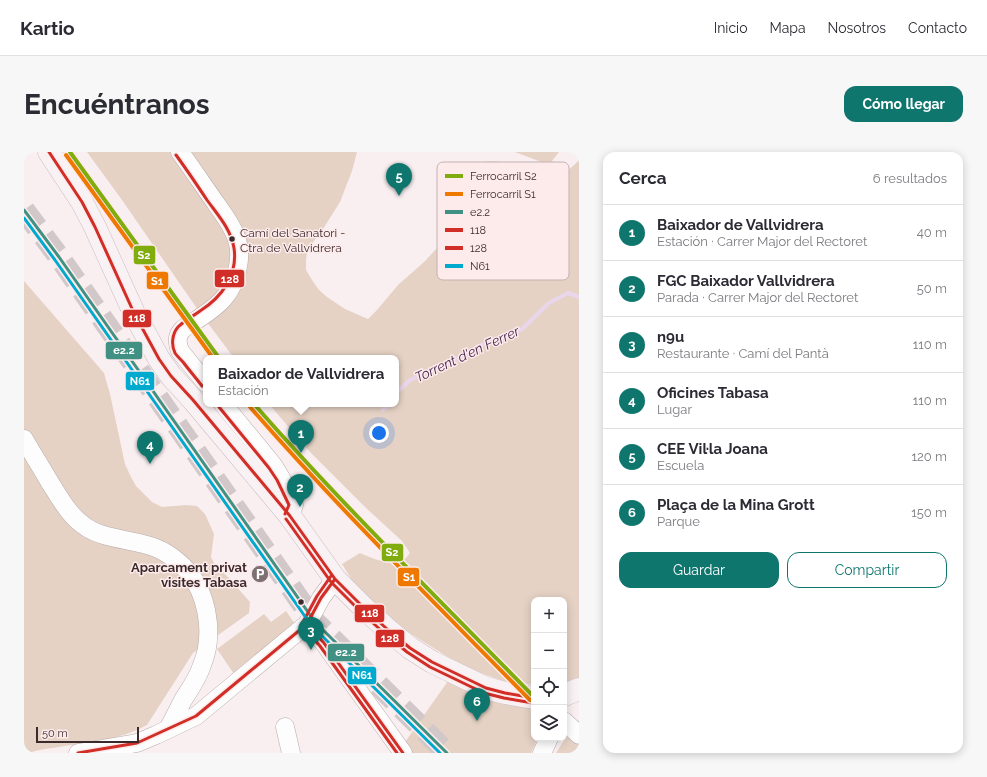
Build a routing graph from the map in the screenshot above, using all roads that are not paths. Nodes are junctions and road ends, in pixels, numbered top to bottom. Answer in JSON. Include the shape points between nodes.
{"nodes":[{"id":1,"x":49,"y":152,"type":"edge"},
{"id":2,"x":180,"y":152,"type":"edge"},
{"id":3,"x":203,"y":379,"type":"edge"},
{"id":4,"x":225,"y":407,"type":"edge"},
{"id":5,"x":24,"y":439,"type":"edge"},
{"id":6,"x":290,"y":516,"type":"junction"},
{"id":7,"x":335,"y":579,"type":"junction"},
{"id":8,"x":307,"y":624,"type":"junction"},
{"id":9,"x":531,"y":697,"type":"edge"},
{"id":10,"x":567,"y":724,"type":"edge"},
{"id":11,"x":285,"y":727,"type":"dead end"},
{"id":12,"x":168,"y":730,"type":"junction"},
{"id":13,"x":579,"y":735,"type":"edge"},
{"id":14,"x":548,"y":741,"type":"edge"},
{"id":15,"x":78,"y":753,"type":"edge"},
{"id":16,"x":291,"y":753,"type":"edge"},
{"id":17,"x":403,"y":753,"type":"edge"},
{"id":18,"x":542,"y":753,"type":"edge"}],
"edges":[{"from":1,"to":6,"type":"main road","via":[[82,202],[134,313],[159,358],[171,376]]},
{"from":2,"to":3,"type":"street","via":[[238,240],[238,265],[229,291],[214,307],[183,329],[177,338],[180,351]]},
{"from":4,"to":6,"type":"street","via":[[281,478],[294,506]]},
{"from":5,"to":12,"type":"street","via":[[65,507],[76,519],[100,534],[142,543],[172,557],[194,580],[202,595],[208,629],[208,645],[203,665]]},
{"from":6,"to":7,"type":"main road"},
{"from":7,"to":8,"type":"street"},
{"from":7,"to":9,"type":"main road","via":[[387,630],[432,662],[486,688]]},
{"from":8,"to":12,"type":"street","via":[[196,716]]},
{"from":8,"to":17,"type":"street"},
{"from":10,"to":13,"type":"street"},
{"from":11,"to":16,"type":"street"},
{"from":12,"to":15,"type":"street","via":[[137,742]]},
{"from":14,"to":18,"type":"street"}]}
